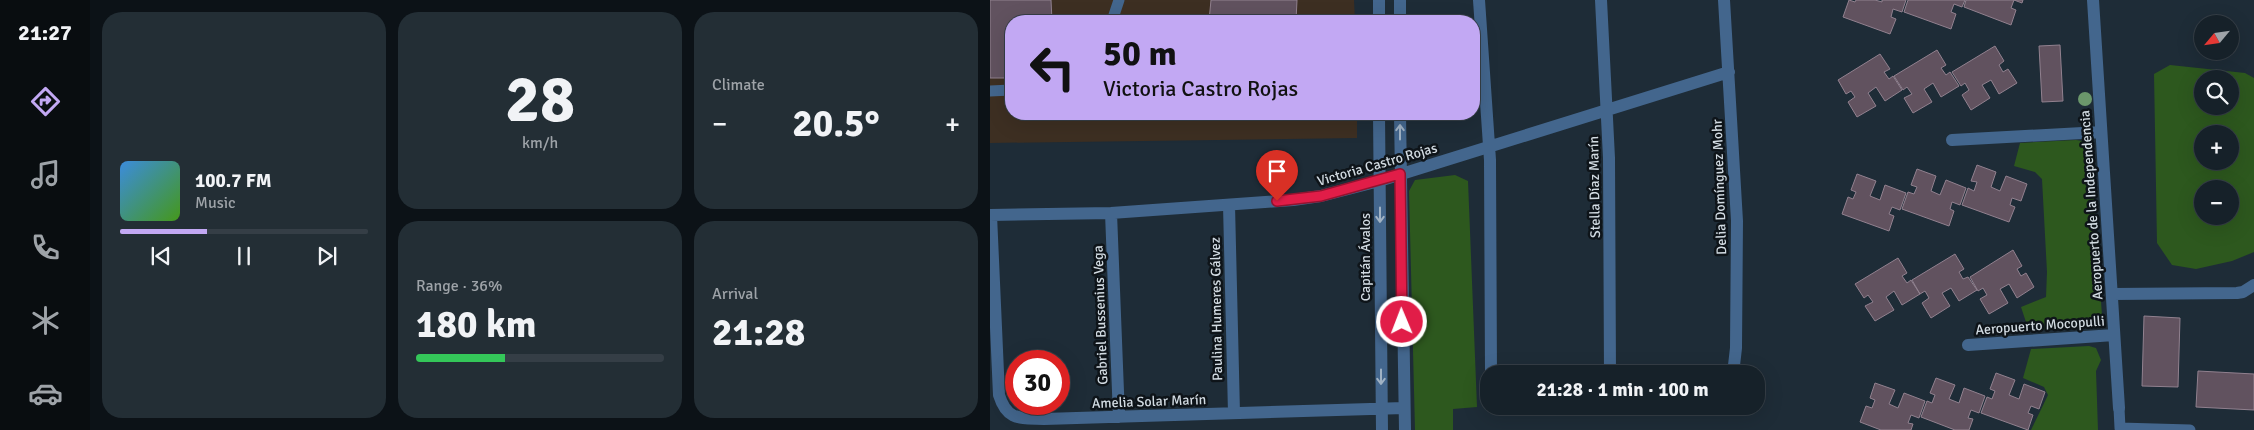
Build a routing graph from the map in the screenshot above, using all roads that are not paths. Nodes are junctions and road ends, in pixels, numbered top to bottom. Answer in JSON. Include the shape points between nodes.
{"nodes":[{"id":1,"x":1118,"y":0,"type":"edge"},
{"id":2,"x":1378,"y":0,"type":"edge"},
{"id":3,"x":1400,"y":0,"type":"edge"},
{"id":4,"x":1479,"y":0,"type":"edge"},
{"id":5,"x":1601,"y":0,"type":"edge"},
{"id":6,"x":1724,"y":0,"type":"edge"},
{"id":7,"x":2093,"y":0,"type":"edge"},
{"id":8,"x":1114,"y":15,"type":"edge"},
{"id":9,"x":1379,"y":15,"type":"edge"},
{"id":10,"x":1400,"y":15,"type":"edge"},
{"id":11,"x":1729,"y":72,"type":"junction"},
{"id":12,"x":1005,"y":90,"type":"edge"},
{"id":13,"x":990,"y":91,"type":"edge"},
{"id":14,"x":1607,"y":110,"type":"junction"},
{"id":15,"x":1379,"y":120,"type":"edge"},
{"id":16,"x":1400,"y":120,"type":"edge"},
{"id":17,"x":2101,"y":132,"type":"junction"},
{"id":18,"x":1952,"y":140,"type":"dead end"},
{"id":19,"x":1490,"y":146,"type":"junction"},
{"id":20,"x":1400,"y":174,"type":"junction"},
{"id":21,"x":1379,"y":181,"type":"junction"},
{"id":22,"x":1229,"y":205,"type":"junction"},
{"id":23,"x":1112,"y":213,"type":"junction"},
{"id":24,"x":991,"y":215,"type":"edge"},
{"id":25,"x":2254,"y":285,"type":"edge"},
{"id":26,"x":2112,"y":294,"type":"junction"},
{"id":27,"x":2114,"y":335,"type":"junction"},
{"id":28,"x":1968,"y":344,"type":"dead end"},
{"id":29,"x":1491,"y":365,"type":"edge"},
{"id":30,"x":1610,"y":365,"type":"edge"},
{"id":31,"x":1734,"y":365,"type":"edge"},
{"id":32,"x":1404,"y":408,"type":"junction"},
{"id":33,"x":2119,"y":408,"type":"joint"},
{"id":34,"x":1381,"y":409,"type":"junction"},
{"id":35,"x":1234,"y":413,"type":"junction"},
{"id":36,"x":1119,"y":417,"type":"junction"},
{"id":37,"x":1382,"y":430,"type":"edge"},
{"id":38,"x":1405,"y":430,"type":"edge"},
{"id":39,"x":2190,"y":430,"type":"edge"}],
"edges":[{"from":1,"to":8,"type":"lane"},
{"from":2,"to":9,"type":"street"},
{"from":3,"to":10,"type":"street"},
{"from":4,"to":19,"type":"street"},
{"from":5,"to":14,"type":"street","name":"Stella Díaz Marín"},
{"from":6,"to":11,"type":"street","name":"Delia Domínguez Mohr"},
{"from":7,"to":17,"type":"street","name":"Aeropuerto de la Independencia"},
{"from":11,"to":14,"type":"street","name":"Victoria Castro Rojas"},
{"from":11,"to":31,"type":"street","name":"Delia Domínguez Mohr","via":[[1737,221]]},
{"from":12,"to":13,"type":"lane"},
{"from":14,"to":19,"type":"street","name":"Victoria Castro Rojas"},
{"from":14,"to":30,"type":"street","name":"Stella Díaz Marín"},
{"from":15,"to":21,"type":"street","name":"Capitán Ávalos"},
{"from":20,"to":16,"type":"street","one_way":true},
{"from":17,"to":18,"type":"street"},
{"from":17,"to":26,"type":"street","name":"Aeropuerto de la Independencia"},
{"from":19,"to":20,"type":"street","name":"Victoria Castro Rojas"},
{"from":19,"to":29,"type":"street"},
{"from":20,"to":21,"type":"street","name":"Victoria Castro Rojas"},
{"from":20,"to":32,"type":"street"},
{"from":21,"to":22,"type":"street","name":"Victoria Castro Rojas","via":[[1321,196]]},
{"from":21,"to":34,"type":"street","name":"Capitán Ávalos","one_way":true},
{"from":22,"to":23,"type":"street","name":"Victoria Castro Rojas"},
{"from":22,"to":35,"type":"street","name":"Paulina Humeres Gálvez"},
{"from":23,"to":24,"type":"street","name":"Victoria Castro Rojas"},
{"from":23,"to":36,"type":"street","name":"Gabriel Bussenius Vega"},
{"from":24,"to":36,"type":"street","name":"Amelia Solar Marín","via":[[1002,405],[1007,412],[1021,418]]},
{"from":25,"to":26,"type":"street","via":[[2237,293]]},
{"from":26,"to":27,"type":"street","name":"Aeropuerto de la Independencia"},
{"from":27,"to":28,"type":"street","name":"Aeropuerto Mocopulli"},
{"from":27,"to":33,"type":"street","name":"Aeropuerto de la Independencia"},
{"from":32,"to":34,"type":"street","name":"Amelia Solar Marín"},
{"from":32,"to":38,"type":"street"},
{"from":33,"to":39,"type":"lane","via":[[2120,428]]},
{"from":34,"to":35,"type":"street","name":"Amelia Solar Marín"},
{"from":34,"to":37,"type":"street","name":"Capitán Ávalos"},
{"from":35,"to":36,"type":"street","name":"Amelia Solar Marín"}]}
